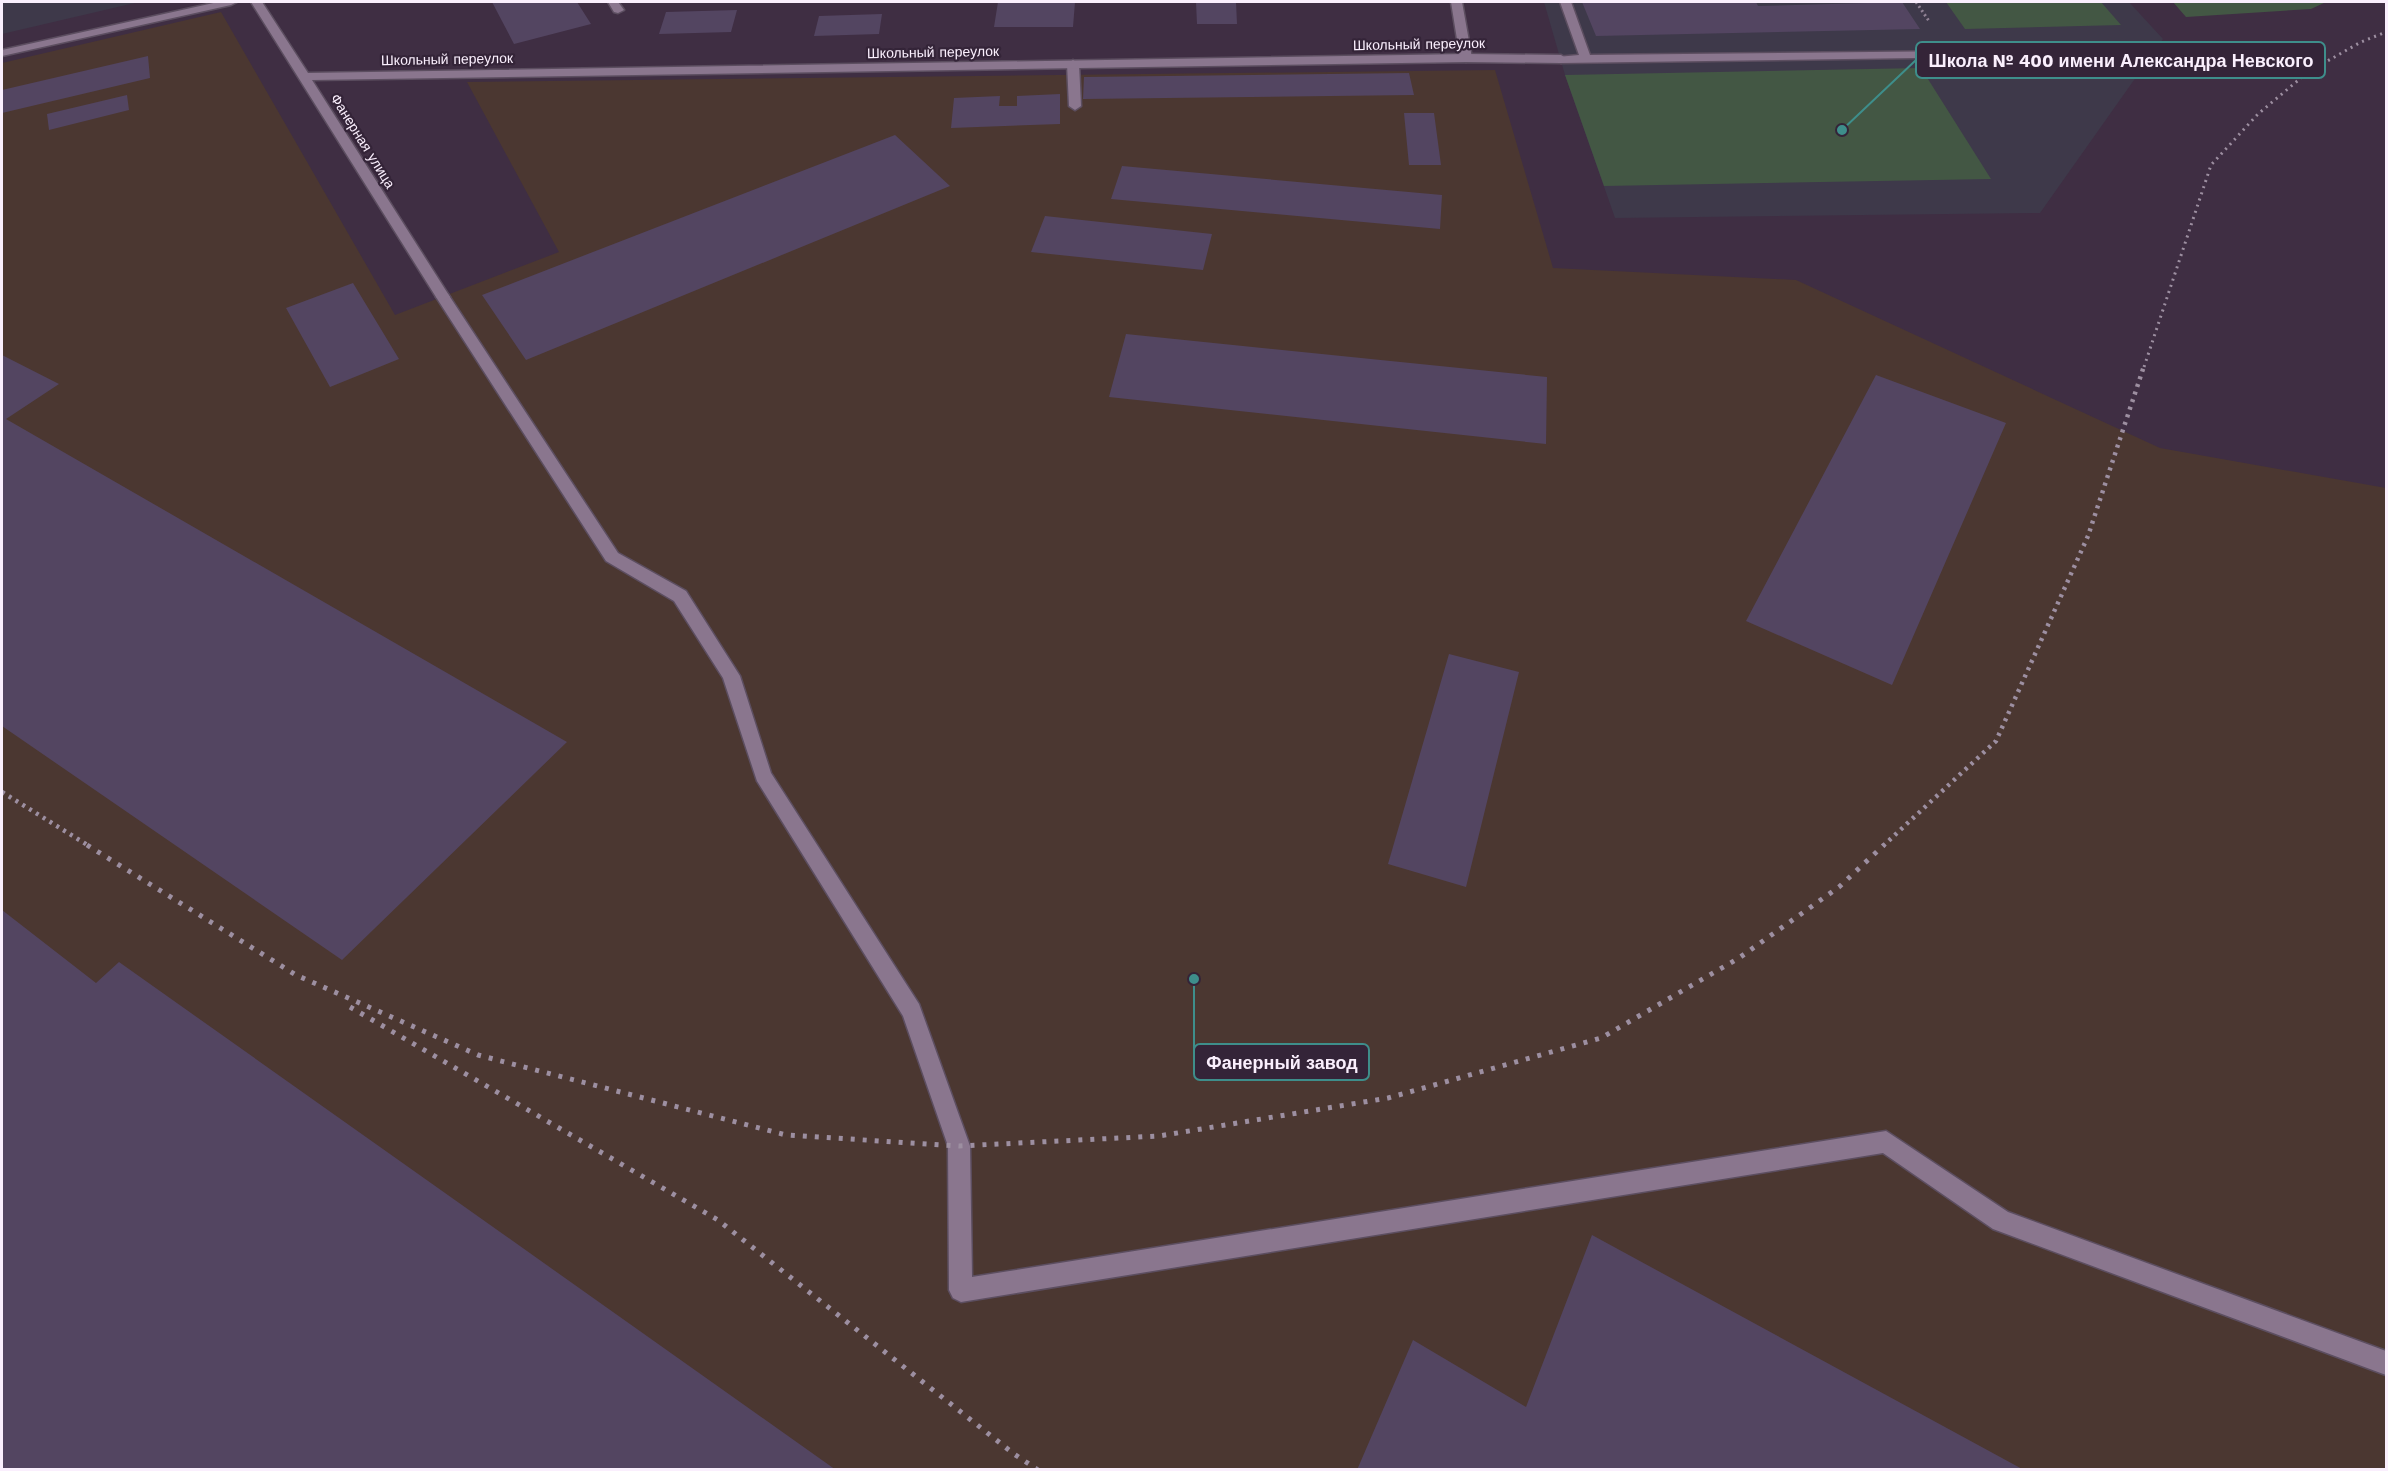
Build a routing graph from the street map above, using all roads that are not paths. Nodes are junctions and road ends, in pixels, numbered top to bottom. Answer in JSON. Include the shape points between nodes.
{"nodes":[{"id":1,"x":231,"y":2,"type":"edge"},
{"id":2,"x":257,"y":2,"type":"edge"},
{"id":3,"x":1456,"y":2,"type":"edge"},
{"id":4,"x":1565,"y":2,"type":"edge"},
{"id":5,"x":2,"y":53,"type":"edge"},
{"id":6,"x":2055,"y":53,"type":"dead end"},
{"id":7,"x":1466,"y":58,"type":"junction"},
{"id":8,"x":1586,"y":59,"type":"junction"},
{"id":9,"x":1073,"y":64,"type":"junction"},
{"id":10,"x":306,"y":76,"type":"junction"},
{"id":11,"x":1075,"y":106,"type":"dead end"},
{"id":12,"x":2386,"y":1364,"type":"edge"}],
"edges":[{"from":1,"to":5,"type":"street"},
{"from":2,"to":10,"type":"street","name":"Фанерная улица"},
{"from":3,"to":7,"type":"street"},
{"from":4,"to":8,"type":"street"},
{"from":6,"to":8,"type":"street","name":"Школьный переулок"},
{"from":7,"to":8,"type":"street","name":"Школьный переулок"},
{"from":7,"to":9,"type":"street","name":"Школьный переулок"},
{"from":9,"to":10,"type":"street","name":"Школьный переулок"},
{"from":9,"to":11,"type":"street"},
{"from":10,"to":12,"type":"street","name":"Фанерная улица","via":[[443,297],[612,557],[680,596],[731,676],[763,776],[912,1011],[959,1146],[961,1290],[1886,1142],[2001,1221]]}]}
